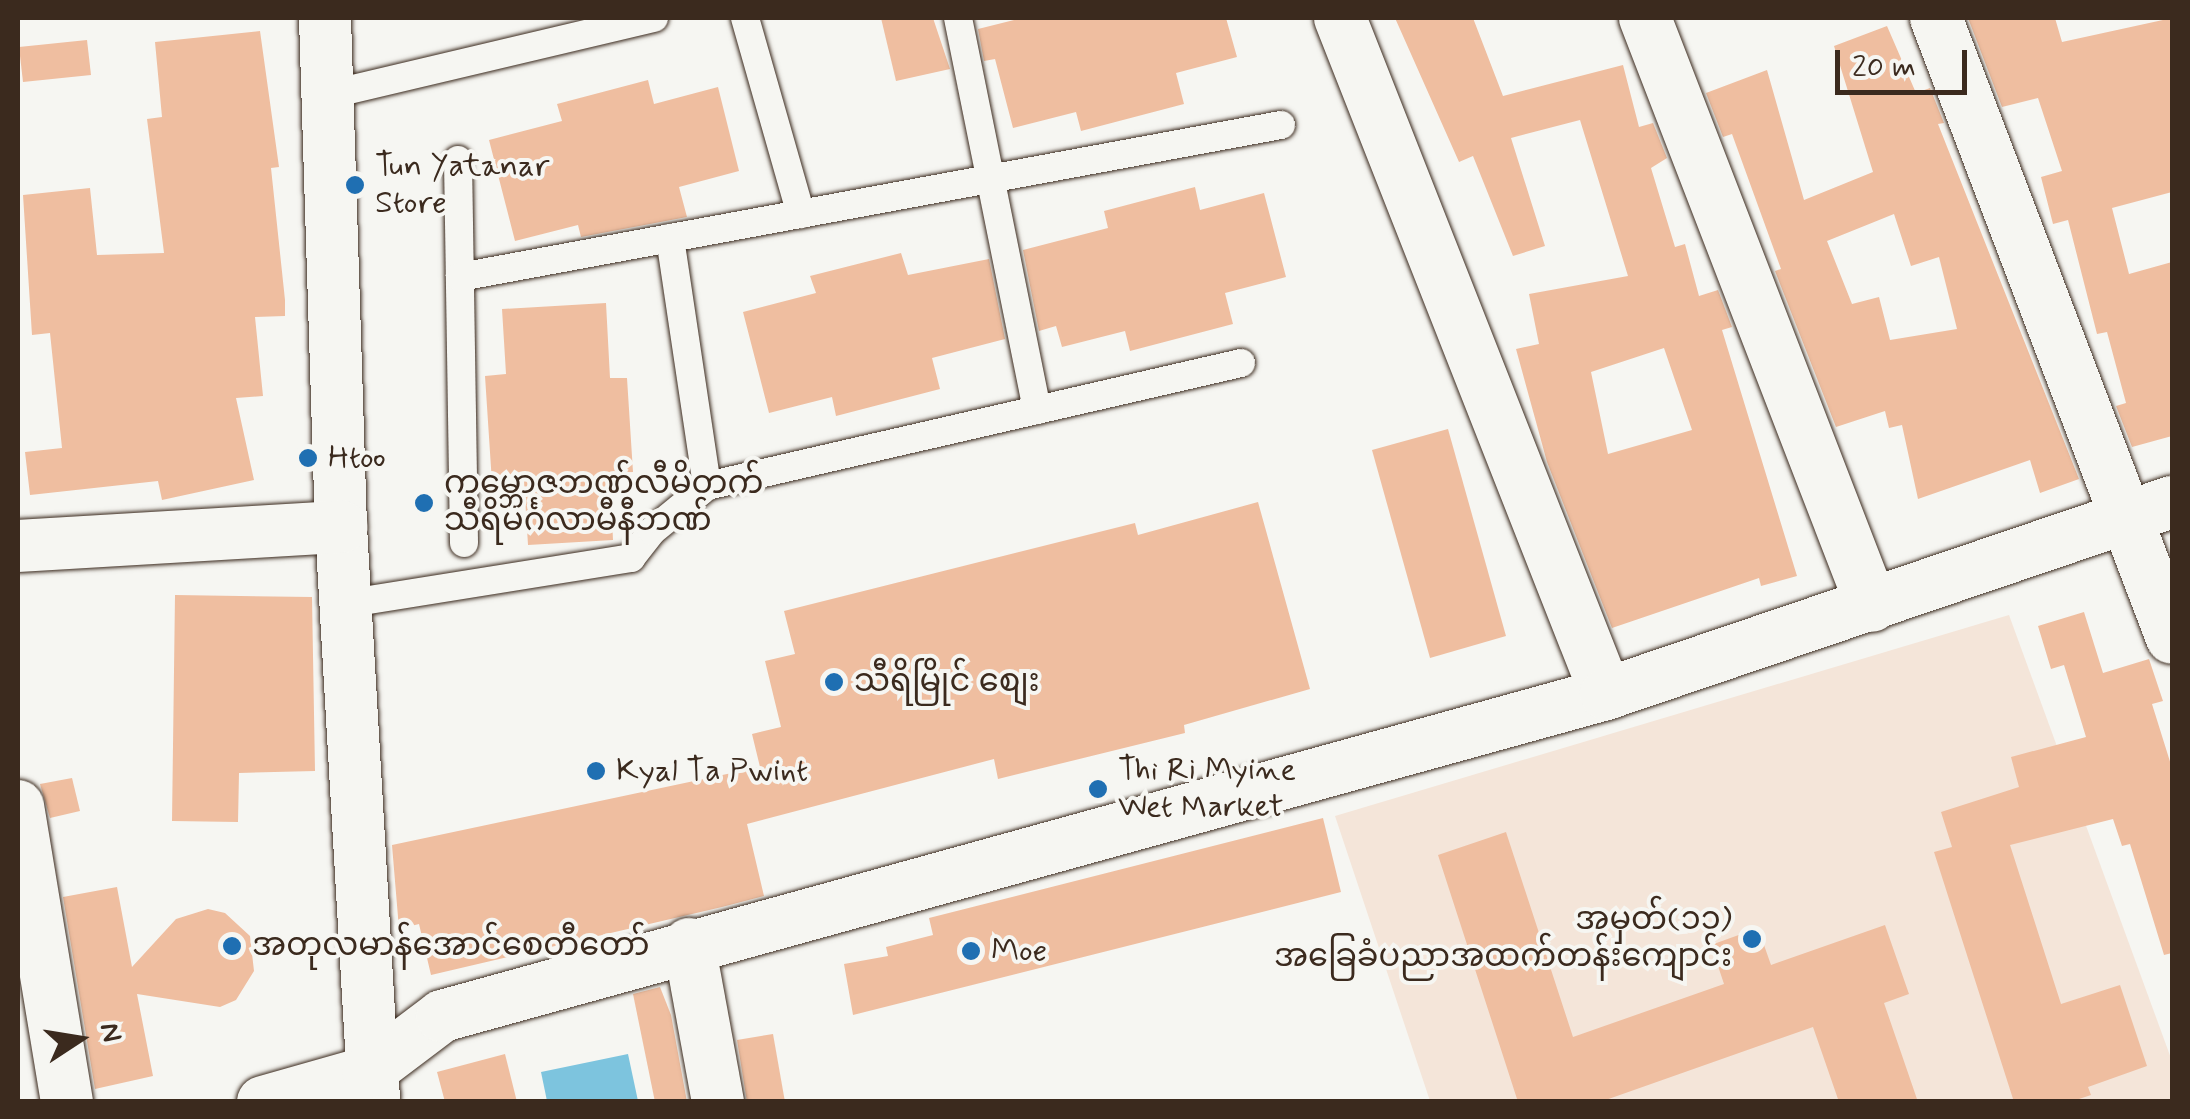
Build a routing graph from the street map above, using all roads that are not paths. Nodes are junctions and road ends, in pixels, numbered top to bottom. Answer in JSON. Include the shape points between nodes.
{"nodes":[{"id":1,"x":325,"y":18,"type":"edge"},
{"id":2,"x":654,"y":18,"type":"edge"},
{"id":3,"x":745,"y":18,"type":"edge"},
{"id":4,"x":958,"y":18,"type":"edge"},
{"id":5,"x":1340,"y":18,"type":"edge"},
{"id":6,"x":1645,"y":18,"type":"edge"},
{"id":7,"x":1936,"y":18,"type":"edge"},
{"id":8,"x":328,"y":95,"type":"junction"},
{"id":9,"x":1281,"y":125,"type":"dead end"},
{"id":10,"x":458,"y":160,"type":"dead end"},
{"id":11,"x":990,"y":179,"type":"junction"},
{"id":12,"x":801,"y":214,"type":"junction"},
{"id":13,"x":670,"y":238,"type":"junction"},
{"id":14,"x":460,"y":277,"type":"junction"},
{"id":15,"x":1241,"y":363,"type":"dead end"},
{"id":16,"x":1038,"y":410,"type":"junction"},
{"id":17,"x":706,"y":486,"type":"junction"},
{"id":18,"x":2149,"y":511,"type":"edge"},
{"id":19,"x":340,"y":527,"type":"junction"},
{"id":20,"x":464,"y":543,"type":"dead end"},
{"id":21,"x":18,"y":546,"type":"edge"},
{"id":22,"x":344,"y":604,"type":"junction"},
{"id":23,"x":1872,"y":606,"type":"junction"},
{"id":24,"x":2172,"y":638,"type":"edge"},
{"id":25,"x":1606,"y":694,"type":"junction"},
{"id":26,"x":18,"y":806,"type":"edge"},
{"id":27,"x":689,"y":944,"type":"junction"},
{"id":28,"x":371,"y":1087,"type":"edge"},
{"id":29,"x":67,"y":1102,"type":"edge"},
{"id":30,"x":263,"y":1102,"type":"edge"},
{"id":31,"x":718,"y":1102,"type":"edge"}],
"edges":[{"from":1,"to":8,"type":"street"},
{"from":2,"to":8,"type":"lane"},
{"from":3,"to":12,"type":"lane"},
{"from":4,"to":11,"type":"lane"},
{"from":5,"to":25,"type":"street"},
{"from":6,"to":23,"type":"street"},
{"from":7,"to":18,"type":"street"},
{"from":8,"to":19,"type":"street"},
{"from":9,"to":11,"type":"lane"},
{"from":10,"to":14,"type":"lane"},
{"from":11,"to":12,"type":"lane"},
{"from":11,"to":16,"type":"lane"},
{"from":12,"to":13,"type":"lane"},
{"from":13,"to":14,"type":"lane"},
{"from":13,"to":17,"type":"lane"},
{"from":14,"to":20,"type":"lane"},
{"from":15,"to":16,"type":"lane"},
{"from":16,"to":17,"type":"lane"},
{"from":17,"to":22,"type":"lane","via":[[652,530],[631,558]]},
{"from":18,"to":23,"type":"street"},
{"from":18,"to":24,"type":"street"},
{"from":19,"to":21,"type":"street"},
{"from":19,"to":22,"type":"street"},
{"from":22,"to":28,"type":"street"},
{"from":23,"to":25,"type":"street"},
{"from":25,"to":27,"type":"street"},
{"from":26,"to":29,"type":"street"},
{"from":27,"to":28,"type":"street","via":[[442,1016]]},
{"from":27,"to":31,"type":"street"},
{"from":28,"to":30,"type":"street"}]}
